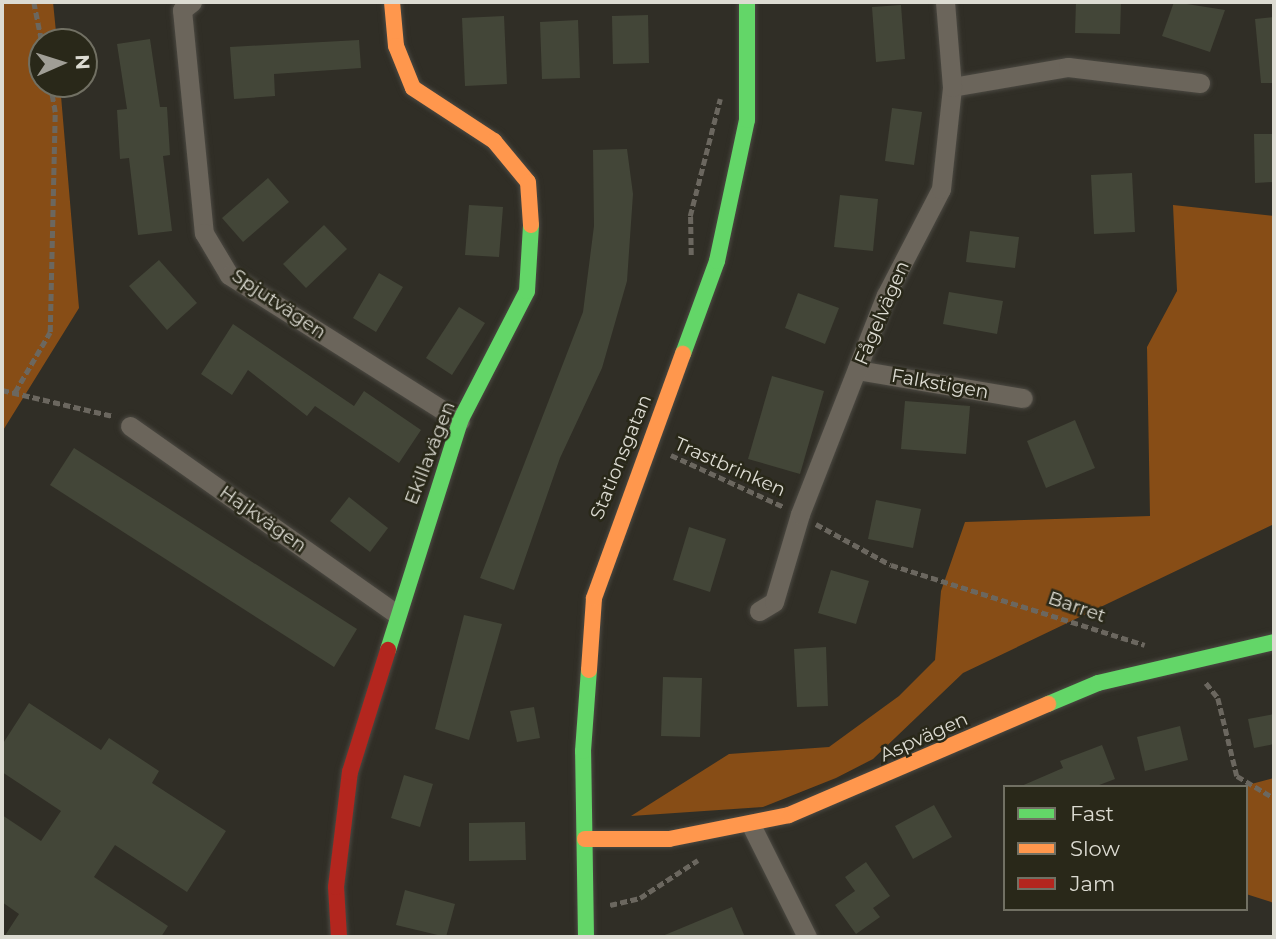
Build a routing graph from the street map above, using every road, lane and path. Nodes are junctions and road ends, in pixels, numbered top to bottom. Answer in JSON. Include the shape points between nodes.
{"nodes":[{"id":1,"x":34,"y":2,"type":"edge"},
{"id":2,"x":192,"y":2,"type":"edge"},
{"id":3,"x":392,"y":2,"type":"edge"},
{"id":4,"x":747,"y":2,"type":"edge"},
{"id":5,"x":945,"y":2,"type":"edge"},
{"id":6,"x":39,"y":28,"type":"edge"},
{"id":7,"x":1200,"y":83,"type":"dead end"},
{"id":8,"x":953,"y":87,"type":"junction"},
{"id":9,"x":52,"y":98,"type":"edge"},
{"id":10,"x":857,"y":370,"type":"junction"},
{"id":11,"x":2,"y":390,"type":"edge"},
{"id":12,"x":15,"y":392,"type":"junction"},
{"id":13,"x":1023,"y":398,"type":"dead end"},
{"id":14,"x":460,"y":421,"type":"junction"},
{"id":15,"x":130,"y":426,"type":"joint"},
{"id":16,"x":647,"y":446,"type":"junction"},
{"id":17,"x":800,"y":514,"type":"junction"},
{"id":18,"x":759,"y":611,"type":"dead end"},
{"id":19,"x":395,"y":612,"type":"junction"},
{"id":20,"x":1274,"y":642,"type":"edge"},
{"id":21,"x":1154,"y":648,"type":"dead end"},
{"id":22,"x":1188,"y":660,"type":"junction"},
{"id":23,"x":1274,"y":798,"type":"edge"},
{"id":24,"x":751,"y":825,"type":"junction"},
{"id":25,"x":585,"y":839,"type":"junction"},
{"id":26,"x":707,"y":854,"type":"dead end"},
{"id":27,"x":585,"y":911,"type":"junction"},
{"id":28,"x":339,"y":937,"type":"edge"},
{"id":29,"x":586,"y":937,"type":"edge"},
{"id":30,"x":807,"y":937,"type":"edge"}],
"edges":[{"from":1,"to":6,"type":"path"},
{"from":2,"to":14,"type":"street","name":"Spjutvägen","via":[[182,10],[204,233],[229,275]]},
{"from":3,"to":14,"type":"street","name":"Ekillavägen","via":[[396,46],[413,88],[494,141],[528,182],[532,239],[527,291]]},
{"from":4,"to":16,"type":"street","name":"Stationsgatan","via":[[750,90],[731,203],[704,302]]},
{"from":5,"to":8,"type":"street","name":"Fågelvägen"},
{"from":7,"to":8,"type":"street","via":[[1068,67]]},
{"from":8,"to":10,"type":"street","name":"Fågelvägen","via":[[941,189]]},
{"from":9,"to":12,"type":"path","via":[[50,332]]},
{"from":10,"to":13,"type":"street","name":"Falkstigen"},
{"from":10,"to":17,"type":"street","name":"Fågelvägen"},
{"from":11,"to":12,"type":"path"},
{"from":12,"to":15,"type":"path","via":[[101,412]]},
{"from":14,"to":19,"type":"street","name":"Ekillavägen"},
{"from":15,"to":19,"type":"street","name":"Hajkvägen"},
{"from":16,"to":17,"type":"path","name":"Trastbrinken"},
{"from":16,"to":25,"type":"street","name":"Stationsgatan","via":[[616,523],[587,639]]},
{"from":17,"to":18,"type":"street","name":"Fågelvägen","via":[[774,602]]},
{"from":17,"to":21,"type":"path","name":"Barret","via":[[891,565]]},
{"from":19,"to":28,"type":"street","name":"Ekillavägen","via":[[350,772],[336,887]]},
{"from":20,"to":22,"type":"street","name":"Aspvägen"},
{"from":22,"to":23,"type":"path","via":[[1218,698],[1237,776]]},
{"from":22,"to":24,"type":"street","name":"Aspvägen","via":[[1098,683],[820,804]]},
{"from":24,"to":25,"type":"street","name":"Aspvägen","via":[[669,839]]},
{"from":24,"to":30,"type":"street"},
{"from":25,"to":27,"type":"street","name":"Stationsgatan"},
{"from":26,"to":27,"type":"path","via":[[640,898]]},
{"from":27,"to":29,"type":"street","name":"Stationsgatan"}]}
